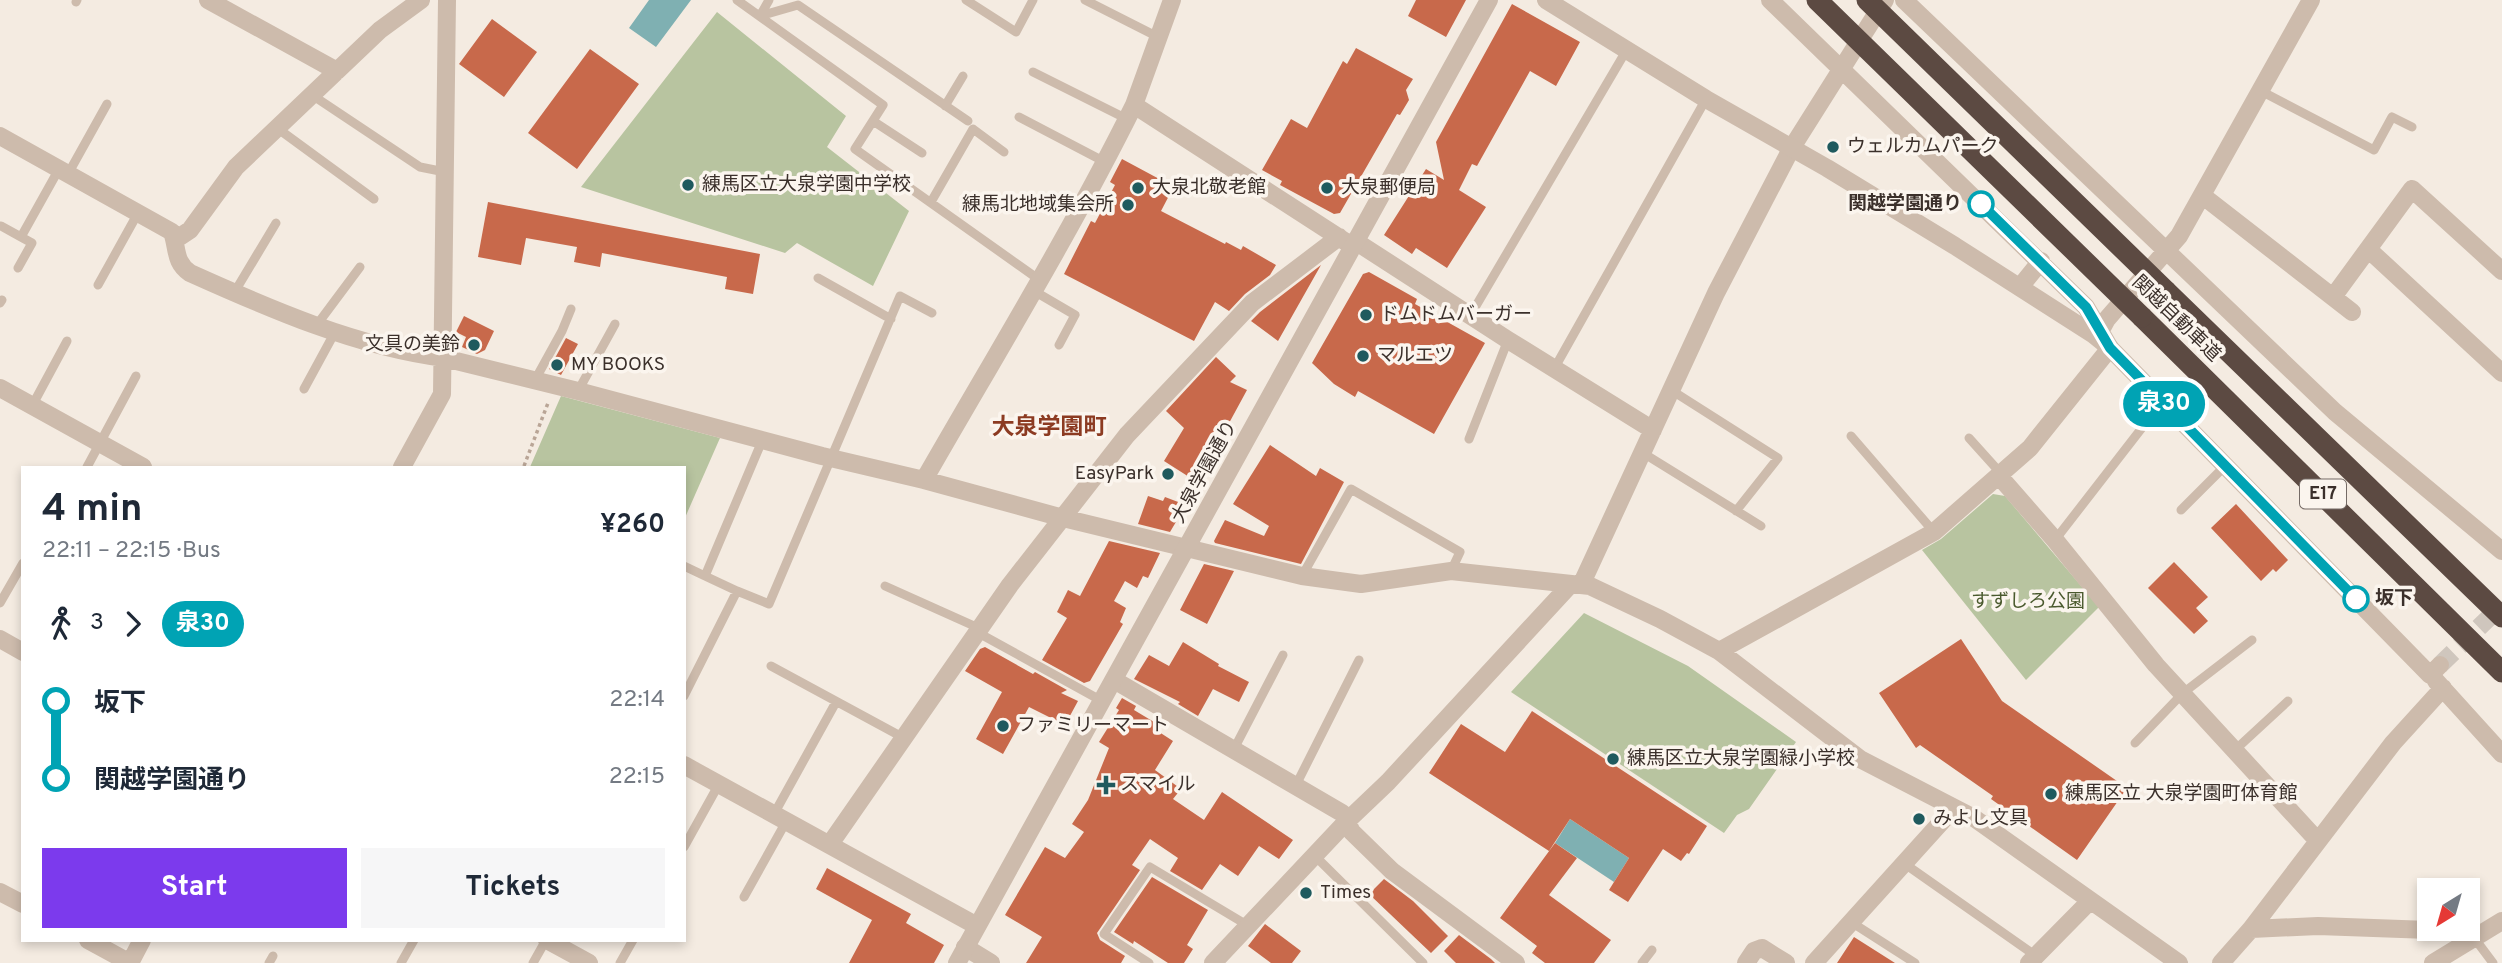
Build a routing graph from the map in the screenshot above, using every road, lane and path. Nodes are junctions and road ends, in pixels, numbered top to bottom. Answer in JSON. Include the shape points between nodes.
{"nodes":[{"id":1,"x":208,"y":0,"type":"edge"},
{"id":2,"x":421,"y":0,"type":"edge"},
{"id":3,"x":447,"y":0,"type":"edge"},
{"id":4,"x":737,"y":0,"type":"edge"},
{"id":5,"x":769,"y":0,"type":"edge"},
{"id":6,"x":967,"y":0,"type":"edge"},
{"id":7,"x":1033,"y":0,"type":"edge"},
{"id":8,"x":1085,"y":0,"type":"edge"},
{"id":9,"x":1172,"y":0,"type":"edge"},
{"id":10,"x":1489,"y":0,"type":"edge"},
{"id":11,"x":1546,"y":0,"type":"edge"},
{"id":12,"x":1770,"y":0,"type":"edge"},
{"id":13,"x":1817,"y":0,"type":"edge"},
{"id":14,"x":1867,"y":0,"type":"edge"},
{"id":15,"x":1885,"y":0,"type":"edge"},
{"id":16,"x":1904,"y":0,"type":"edge"},
{"id":17,"x":2311,"y":0,"type":"edge"},
{"id":18,"x":760,"y":16,"type":"junction"},
{"id":19,"x":1160,"y":38,"type":"junction"},
{"id":20,"x":1626,"y":51,"type":"junction"},
{"id":21,"x":1841,"y":70,"type":"junction"},
{"id":22,"x":337,"y":71,"type":"junction"},
{"id":23,"x":1033,"y":72,"type":"dead end"},
{"id":24,"x":963,"y":76,"type":"dead end"},
{"id":25,"x":2259,"y":90,"type":"junction"},
{"id":26,"x":312,"y":95,"type":"junction"},
{"id":27,"x":1706,"y":99,"type":"junction"},
{"id":28,"x":107,"y":104,"type":"dead end"},
{"id":29,"x":945,"y":106,"type":"junction"},
{"id":30,"x":1130,"y":112,"type":"junction"},
{"id":31,"x":1018,"y":117,"type":"dead end"},
{"id":32,"x":873,"y":121,"type":"junction"},
{"id":33,"x":968,"y":121,"type":"dead end"},
{"id":34,"x":2412,"y":127,"type":"dead end"},
{"id":35,"x":277,"y":128,"type":"junction"},
{"id":36,"x":0,"y":136,"type":"edge"},
{"id":37,"x":1791,"y":149,"type":"junction"},
{"id":38,"x":1004,"y":152,"type":"dead end"},
{"id":39,"x":922,"y":153,"type":"dead end"},
{"id":40,"x":1105,"y":162,"type":"junction"},
{"id":41,"x":64,"y":171,"type":"junction"},
{"id":42,"x":445,"y":172,"type":"junction"},
{"id":43,"x":2203,"y":195,"type":"junction"},
{"id":44,"x":374,"y":199,"type":"dead end"},
{"id":45,"x":931,"y":202,"type":"junction"},
{"id":46,"x":138,"y":213,"type":"junction"},
{"id":47,"x":276,"y":223,"type":"dead end"},
{"id":48,"x":1,"y":226,"type":"edge"},
{"id":49,"x":21,"y":237,"type":"junction"},
{"id":50,"x":175,"y":240,"type":"junction"},
{"id":51,"x":1349,"y":241,"type":"junction"},
{"id":52,"x":2369,"y":250,"type":"junction"},
{"id":53,"x":2167,"y":251,"type":"junction"},
{"id":54,"x":2041,"y":261,"type":"junction"},
{"id":55,"x":360,"y":267,"type":"dead end"},
{"id":56,"x":18,"y":268,"type":"dead end"},
{"id":57,"x":2502,"y":271,"type":"edge"},
{"id":58,"x":818,"y":278,"type":"dead end"},
{"id":59,"x":98,"y":285,"type":"dead end"},
{"id":60,"x":1038,"y":286,"type":"junction"},
{"id":61,"x":2020,"y":287,"type":"junction"},
{"id":62,"x":234,"y":293,"type":"junction"},
{"id":63,"x":2333,"y":297,"type":"junction"},
{"id":64,"x":571,"y":309,"type":"dead end"},
{"id":65,"x":2352,"y":312,"type":"dead end"},
{"id":66,"x":932,"y":313,"type":"dead end"},
{"id":67,"x":1470,"y":316,"type":"junction"},
{"id":68,"x":891,"y":319,"type":"junction"},
{"id":69,"x":615,"y":324,"type":"dead end"},
{"id":70,"x":316,"y":326,"type":"junction"},
{"id":71,"x":2101,"y":330,"type":"junction"},
{"id":72,"x":335,"y":332,"type":"junction"},
{"id":73,"x":1508,"y":340,"type":"junction"},
{"id":74,"x":67,"y":341,"type":"dead end"},
{"id":75,"x":1059,"y":345,"type":"dead end"},
{"id":76,"x":2110,"y":348,"type":"junction"},
{"id":77,"x":444,"y":358,"type":"junction"},
{"id":78,"x":1554,"y":369,"type":"junction"},
{"id":79,"x":2502,"y":373,"type":"edge"},
{"id":80,"x":136,"y":376,"type":"dead end"},
{"id":81,"x":535,"y":380,"type":"junction"},
{"id":82,"x":555,"y":385,"type":"junction"},
{"id":83,"x":0,"y":388,"type":"edge"},
{"id":84,"x":304,"y":389,"type":"dead end"},
{"id":85,"x":1671,"y":390,"type":"junction"},
{"id":86,"x":578,"y":391,"type":"junction"},
{"id":87,"x":2162,"y":402,"type":"junction"},
{"id":88,"x":32,"y":405,"type":"junction"},
{"id":89,"x":1653,"y":430,"type":"junction"},
{"id":90,"x":1852,"y":436,"type":"dead end"},
{"id":91,"x":1969,"y":438,"type":"dead end"},
{"id":92,"x":1469,"y":439,"type":"dead end"},
{"id":93,"x":762,"y":441,"type":"junction"},
{"id":94,"x":100,"y":443,"type":"junction"},
{"id":95,"x":1643,"y":453,"type":"junction"},
{"id":96,"x":831,"y":457,"type":"junction"},
{"id":97,"x":88,"y":466,"type":"edge"},
{"id":98,"x":141,"y":466,"type":"edge"},
{"id":99,"x":403,"y":466,"type":"edge"},
{"id":100,"x":524,"y":466,"type":"edge"},
{"id":101,"x":2225,"y":466,"type":"junction"},
{"id":102,"x":1998,"y":475,"type":"junction"},
{"id":103,"x":924,"y":480,"type":"junction"},
{"id":104,"x":2180,"y":510,"type":"dead end"},
{"id":105,"x":1736,"y":511,"type":"junction"},
{"id":106,"x":1063,"y":518,"type":"junction"},
{"id":107,"x":1761,"y":526,"type":"dead end"},
{"id":108,"x":1934,"y":532,"type":"junction"},
{"id":109,"x":2054,"y":540,"type":"junction"},
{"id":110,"x":1187,"y":547,"type":"junction"},
{"id":111,"x":2502,"y":551,"type":"edge"},
{"id":112,"x":21,"y":566,"type":"edge"},
{"id":113,"x":686,"y":567,"type":"edge"},
{"id":114,"x":1451,"y":571,"type":"junction"},
{"id":115,"x":705,"y":576,"type":"junction"},
{"id":116,"x":1303,"y":576,"type":"junction"},
{"id":117,"x":1576,"y":584,"type":"junction"},
{"id":118,"x":885,"y":586,"type":"dead end"},
{"id":119,"x":737,"y":591,"type":"junction"},
{"id":120,"x":0,"y":603,"type":"edge"},
{"id":121,"x":2502,"y":617,"type":"edge"},
{"id":122,"x":978,"y":631,"type":"junction"},
{"id":123,"x":0,"y":639,"type":"edge"},
{"id":124,"x":2252,"y":640,"type":"dead end"},
{"id":125,"x":21,"y":651,"type":"edge"},
{"id":126,"x":1719,"y":651,"type":"junction"},
{"id":127,"x":1283,"y":655,"type":"dead end"},
{"id":128,"x":1359,"y":660,"type":"dead end"},
{"id":129,"x":771,"y":666,"type":"dead end"},
{"id":130,"x":2502,"y":672,"type":"edge"},
{"id":131,"x":2438,"y":676,"type":"junction"},
{"id":132,"x":1114,"y":680,"type":"junction"},
{"id":133,"x":686,"y":692,"type":"edge"},
{"id":134,"x":2183,"y":693,"type":"junction"},
{"id":135,"x":1102,"y":701,"type":"junction"},
{"id":136,"x":2288,"y":701,"type":"dead end"},
{"id":137,"x":836,"y":702,"type":"junction"},
{"id":138,"x":904,"y":737,"type":"junction"},
{"id":139,"x":2135,"y":743,"type":"dead end"},
{"id":140,"x":1234,"y":749,"type":"junction"},
{"id":141,"x":2235,"y":750,"type":"junction"},
{"id":142,"x":2502,"y":754,"type":"edge"},
{"id":143,"x":686,"y":766,"type":"edge"},
{"id":144,"x":719,"y":784,"type":"junction"},
{"id":145,"x":1296,"y":785,"type":"junction"},
{"id":146,"x":1954,"y":808,"type":"junction"},
{"id":147,"x":780,"y":817,"type":"junction"},
{"id":148,"x":1346,"y":822,"type":"junction"},
{"id":149,"x":2317,"y":840,"type":"junction"},
{"id":150,"x":686,"y":843,"type":"edge"},
{"id":151,"x":830,"y":844,"type":"junction"},
{"id":152,"x":1314,"y":855,"type":"junction"},
{"id":153,"x":1905,"y":864,"type":"junction"},
{"id":154,"x":0,"y":892,"type":"edge"},
{"id":155,"x":744,"y":897,"type":"dead end"},
{"id":156,"x":2090,"y":901,"type":"junction"},
{"id":157,"x":21,"y":903,"type":"edge"},
{"id":158,"x":2502,"y":921,"type":"edge"},
{"id":159,"x":1851,"y":922,"type":"junction"},
{"id":160,"x":1247,"y":925,"type":"junction"},
{"id":161,"x":977,"y":926,"type":"junction"},
{"id":162,"x":2251,"y":929,"type":"junction"},
{"id":163,"x":2417,"y":930,"type":"edge"},
{"id":164,"x":2480,"y":935,"type":"edge"},
{"id":165,"x":92,"y":942,"type":"edge"},
{"id":166,"x":141,"y":942,"type":"edge"},
{"id":167,"x":413,"y":942,"type":"edge"},
{"id":168,"x":545,"y":942,"type":"edge"},
{"id":169,"x":550,"y":942,"type":"edge"},
{"id":170,"x":632,"y":942,"type":"edge"},
{"id":171,"x":2469,"y":942,"type":"edge"},
{"id":172,"x":2476,"y":942,"type":"edge"},
{"id":173,"x":1651,"y":950,"type":"dead end"},
{"id":174,"x":961,"y":955,"type":"edge"},
{"id":175,"x":2033,"y":959,"type":"edge"},
{"id":176,"x":130,"y":963,"type":"edge"},
{"id":177,"x":401,"y":963,"type":"edge"},
{"id":178,"x":533,"y":963,"type":"edge"},
{"id":179,"x":589,"y":963,"type":"edge"},
{"id":180,"x":620,"y":963,"type":"edge"},
{"id":181,"x":991,"y":963,"type":"edge"},
{"id":182,"x":1149,"y":963,"type":"edge"},
{"id":183,"x":1213,"y":963,"type":"edge"},
{"id":184,"x":1423,"y":963,"type":"edge"},
{"id":185,"x":1516,"y":963,"type":"edge"},
{"id":186,"x":1642,"y":963,"type":"edge"},
{"id":187,"x":1746,"y":963,"type":"edge"},
{"id":188,"x":1786,"y":963,"type":"edge"},
{"id":189,"x":1814,"y":963,"type":"edge"},
{"id":190,"x":1915,"y":963,"type":"edge"},
{"id":191,"x":2179,"y":963,"type":"edge"},
{"id":192,"x":2221,"y":963,"type":"edge"},
{"id":193,"x":2433,"y":963,"type":"edge"},
{"id":194,"x":2493,"y":963,"type":"edge"}],
"edges":[{"from":1,"to":22,"type":"street"},
{"from":2,"to":22,"type":"street","via":[[380,30]]},
{"from":3,"to":42,"type":"street"},
{"from":4,"to":18,"type":"lane"},
{"from":5,"to":18,"type":"lane"},
{"from":6,"to":7,"type":"lane","via":[[1016,32]]},
{"from":8,"to":19,"type":"lane"},
{"from":9,"to":19,"type":"street"},
{"from":10,"to":51,"type":"street","name":"大泉学園通り"},
{"from":11,"to":20,"type":"street"},
{"from":12,"to":21,"type":"street"},
{"from":13,"to":130,"type":"highway","name":"関越自動車道","number":"E17","bridge":true},
{"from":14,"to":121,"type":"highway","name":"関越自動車道","number":"E17","bridge":true},
{"from":15,"to":21,"type":"street"},
{"from":16,"to":53,"type":"street"},
{"from":17,"to":25,"type":"street"},
{"from":18,"to":29,"type":"lane","via":[[798,5]]},
{"from":18,"to":32,"type":"lane","via":[[883,105]]},
{"from":19,"to":30,"type":"street"},
{"from":20,"to":27,"type":"street"},
{"from":20,"to":67,"type":"lane"},
{"from":21,"to":37,"type":"street"},
{"from":21,"to":54,"type":"street"},
{"from":22,"to":26,"type":"street"},
{"from":23,"to":30,"type":"lane"},
{"from":24,"to":29,"type":"lane"},
{"from":25,"to":34,"type":"lane","via":[[2374,150],[2392,117]]},
{"from":25,"to":43,"type":"street"},
{"from":26,"to":35,"type":"street"},
{"from":26,"to":42,"type":"lane","via":[[421,167]]},
{"from":27,"to":37,"type":"street"},
{"from":27,"to":78,"type":"lane"},
{"from":28,"to":41,"type":"lane"},
{"from":29,"to":33,"type":"lane"},
{"from":30,"to":40,"type":"street"},
{"from":30,"to":51,"type":"street"},
{"from":31,"to":40,"type":"lane"},
{"from":32,"to":39,"type":"lane"},
{"from":32,"to":45,"type":"lane","via":[[855,149]]},
{"from":35,"to":44,"type":"lane"},
{"from":35,"to":50,"type":"street","via":[[236,167],[190,230]]},
{"from":36,"to":41,"type":"street"},
{"from":37,"to":61,"type":"street"},
{"from":37,"to":85,"type":"street"},
{"from":38,"to":45,"type":"lane","via":[[973,130]]},
{"from":40,"to":60,"type":"street"},
{"from":41,"to":46,"type":"street"},
{"from":41,"to":49,"type":"lane"},
{"from":42,"to":77,"type":"street"},
{"from":43,"to":53,"type":"street"},
{"from":43,"to":63,"type":"street"},
{"from":45,"to":60,"type":"lane"},
{"from":46,"to":50,"type":"street","via":[[172,232]]},
{"from":46,"to":59,"type":"lane"},
{"from":47,"to":62,"type":"lane"},
{"from":48,"to":49,"type":"lane"},
{"from":49,"to":56,"type":"lane","via":[[32,243]]},
{"from":50,"to":62,"type":"street","via":[[181,267]]},
{"from":51,"to":67,"type":"street"},
{"from":51,"to":106,"type":"street","via":[[1252,303],[1127,435]]},
{"from":51,"to":110,"type":"street","name":"大泉学園通り"},
{"from":52,"to":57,"type":"street","via":[[2412,189]]},
{"from":52,"to":63,"type":"street"},
{"from":52,"to":79,"type":"street"},
{"from":53,"to":71,"type":"street"},
{"from":53,"to":111,"type":"street","via":[[2335,412]]},
{"from":54,"to":61,"type":"street"},
{"from":54,"to":71,"type":"street","via":[[2086,307]]},
{"from":55,"to":70,"type":"lane"},
{"from":58,"to":68,"type":"lane"},
{"from":60,"to":75,"type":"lane","via":[[1075,315]]},
{"from":60,"to":103,"type":"street"},
{"from":61,"to":76,"type":"street"},
{"from":62,"to":70,"type":"street"},
{"from":63,"to":65,"type":"street"},
{"from":64,"to":81,"type":"lane"},
{"from":66,"to":68,"type":"lane","via":[[900,296]]},
{"from":67,"to":73,"type":"street"},
{"from":68,"to":96,"type":"lane"},
{"from":69,"to":86,"type":"lane"},
{"from":70,"to":72,"type":"street"},
{"from":71,"to":76,"type":"street"},
{"from":72,"to":77,"type":"street"},
{"from":72,"to":84,"type":"lane"},
{"from":73,"to":78,"type":"street"},
{"from":73,"to":92,"type":"lane"},
{"from":74,"to":88,"type":"lane"},
{"from":76,"to":87,"type":"street"},
{"from":76,"to":102,"type":"street","via":[[2031,447]]},
{"from":77,"to":81,"type":"street"},
{"from":77,"to":99,"type":"street","via":[[442,394]]},
{"from":78,"to":89,"type":"street"},
{"from":80,"to":94,"type":"lane"},
{"from":81,"to":82,"type":"street"},
{"from":82,"to":86,"type":"street"},
{"from":82,"to":100,"type":"path"},
{"from":83,"to":88,"type":"street"},
{"from":85,"to":89,"type":"street"},
{"from":85,"to":105,"type":"lane","via":[[1778,458]]},
{"from":86,"to":93,"type":"street"},
{"from":87,"to":101,"type":"street"},
{"from":87,"to":109,"type":"lane"},
{"from":88,"to":94,"type":"street"},
{"from":89,"to":95,"type":"street"},
{"from":90,"to":108,"type":"lane"},
{"from":91,"to":102,"type":"lane"},
{"from":93,"to":96,"type":"street"},
{"from":93,"to":115,"type":"lane"},
{"from":94,"to":97,"type":"lane"},
{"from":94,"to":98,"type":"street"},
{"from":95,"to":105,"type":"lane"},
{"from":95,"to":117,"type":"street"},
{"from":96,"to":103,"type":"street"},
{"from":96,"to":119,"type":"lane","via":[[769,604]]},
{"from":101,"to":104,"type":"lane"},
{"from":101,"to":131,"type":"street"},
{"from":102,"to":108,"type":"street"},
{"from":102,"to":109,"type":"street"},
{"from":103,"to":106,"type":"street"},
{"from":105,"to":107,"type":"lane"},
{"from":106,"to":110,"type":"street"},
{"from":106,"to":122,"type":"street"},
{"from":108,"to":126,"type":"street"},
{"from":109,"to":134,"type":"street"},
{"from":110,"to":116,"type":"street"},
{"from":110,"to":132,"type":"street","name":"大泉学園通り"},
{"from":112,"to":120,"type":"lane"},
{"from":113,"to":115,"type":"lane"},
{"from":114,"to":116,"type":"street","via":[[1362,584]]},
{"from":114,"to":116,"type":"lane","via":[[1460,552],[1350,489]]},
{"from":114,"to":117,"type":"street"},
{"from":115,"to":119,"type":"lane"},
{"from":117,"to":126,"type":"street","via":[[1660,619]]},
{"from":117,"to":148,"type":"street"},
{"from":118,"to":122,"type":"lane"},
{"from":119,"to":133,"type":"lane"},
{"from":122,"to":135,"type":"lane"},
{"from":122,"to":138,"type":"street"},
{"from":123,"to":125,"type":"street"},
{"from":124,"to":134,"type":"lane"},
{"from":126,"to":146,"type":"street","via":[[1860,759]]},
{"from":127,"to":140,"type":"lane"},
{"from":128,"to":145,"type":"lane"},
{"from":129,"to":137,"type":"lane"},
{"from":131,"to":142,"type":"street"},
{"from":131,"to":149,"type":"street","via":[[2393,743]]},
{"from":132,"to":135,"type":"street","name":"大泉学園通り"},
{"from":132,"to":140,"type":"street"},
{"from":134,"to":139,"type":"lane"},
{"from":134,"to":141,"type":"street"},
{"from":135,"to":161,"type":"street","name":"大泉学園通り"},
{"from":136,"to":141,"type":"lane"},
{"from":137,"to":138,"type":"lane"},
{"from":137,"to":147,"type":"lane"},
{"from":138,"to":151,"type":"street"},
{"from":140,"to":145,"type":"street"},
{"from":141,"to":149,"type":"street"},
{"from":143,"to":144,"type":"street"},
{"from":144,"to":147,"type":"street"},
{"from":144,"to":150,"type":"lane"},
{"from":145,"to":148,"type":"street","via":[[1342,813]]},
{"from":146,"to":153,"type":"street"},
{"from":146,"to":156,"type":"street"},
{"from":147,"to":151,"type":"street"},
{"from":147,"to":155,"type":"lane"},
{"from":148,"to":152,"type":"street"},
{"from":148,"to":185,"type":"street","via":[[1392,871]]},
{"from":149,"to":162,"type":"street"},
{"from":151,"to":161,"type":"street"},
{"from":152,"to":160,"type":"street"},
{"from":152,"to":184,"type":"lane"},
{"from":153,"to":159,"type":"street"},
{"from":153,"to":175,"type":"lane"},
{"from":154,"to":157,"type":"street"},
{"from":156,"to":175,"type":"street"},
{"from":156,"to":191,"type":"street"},
{"from":158,"to":164,"type":"street"},
{"from":159,"to":189,"type":"street"},
{"from":159,"to":190,"type":"lane"},
{"from":160,"to":182,"type":"lane","via":[[1150,867],[1104,934]]},
{"from":160,"to":183,"type":"street"},
{"from":161,"to":174,"type":"street","name":"大泉学園通り"},
{"from":162,"to":163,"type":"street"},
{"from":162,"to":192,"type":"street"},
{"from":165,"to":176,"type":"street"},
{"from":166,"to":176,"type":"street"},
{"from":167,"to":177,"type":"lane"},
{"from":168,"to":178,"type":"lane"},
{"from":169,"to":179,"type":"street"},
{"from":170,"to":180,"type":"lane"},
{"from":171,"to":193,"type":"street"},
{"from":172,"to":194,"type":"lane"},
{"from":173,"to":186,"type":"lane"},
{"from":174,"to":181,"type":"street"},
{"from":187,"to":188,"type":"street","via":[[1762,948]]}]}
